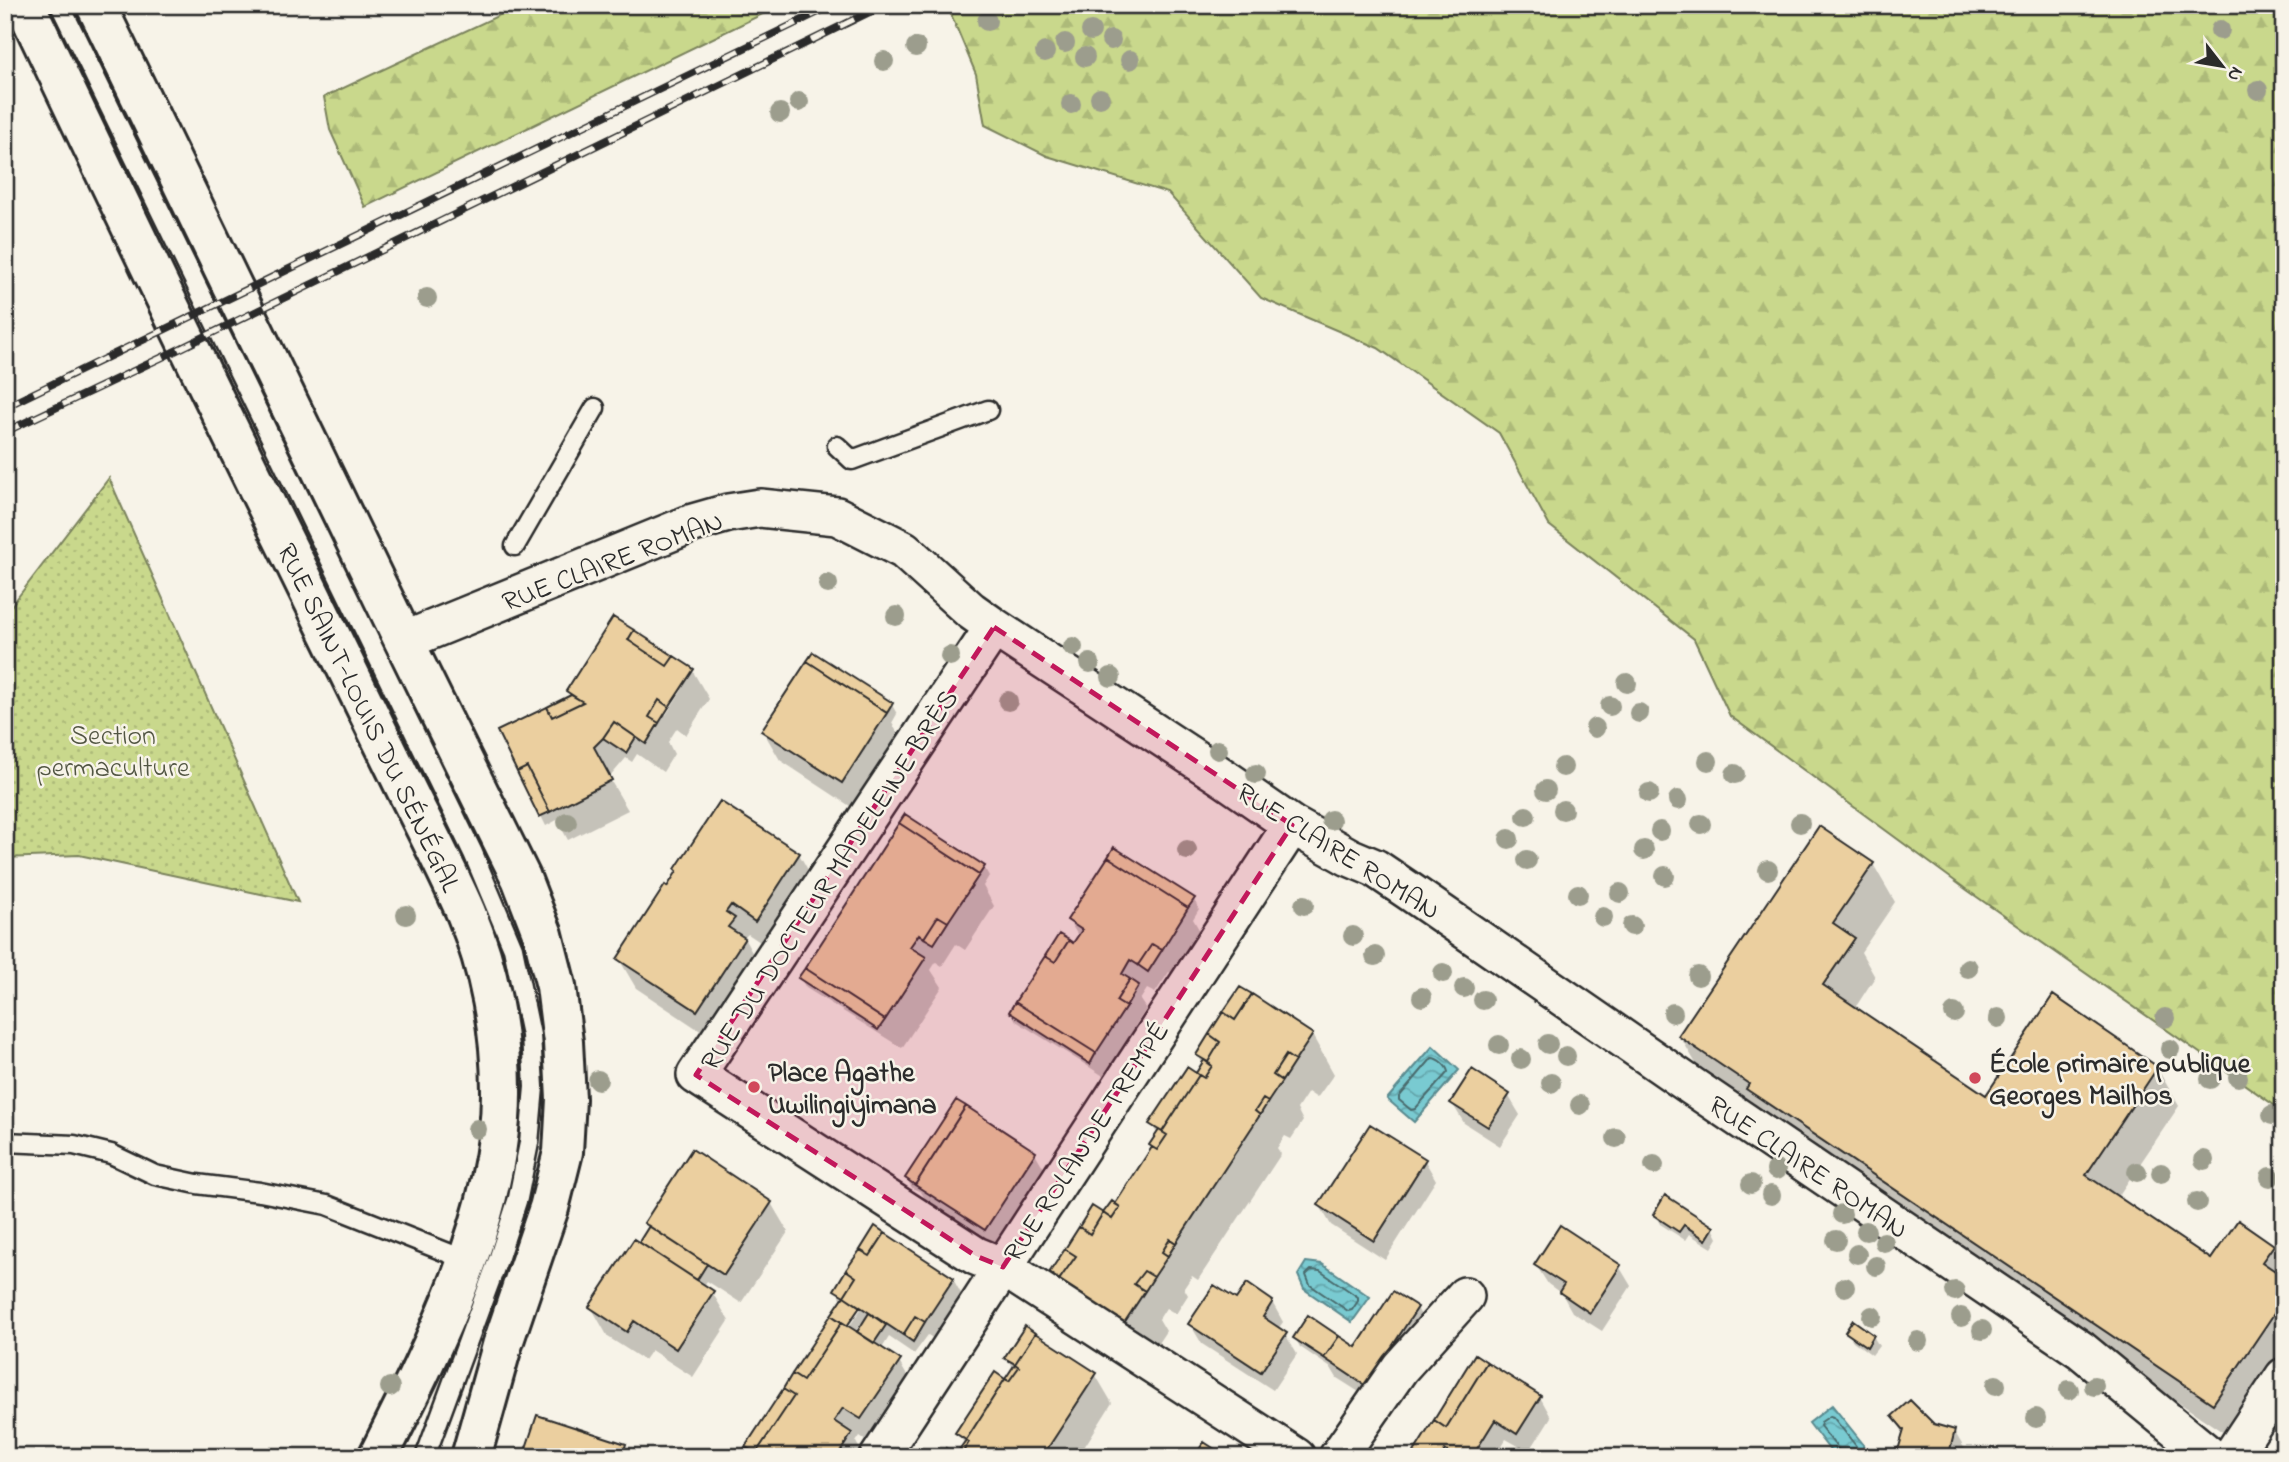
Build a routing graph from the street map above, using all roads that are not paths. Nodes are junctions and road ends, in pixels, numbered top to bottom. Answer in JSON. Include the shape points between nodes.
{"nodes":[{"id":1,"x":25,"y":5,"type":"edge"},
{"id":2,"x":60,"y":5,"type":"edge"},
{"id":3,"x":96,"y":5,"type":"edge"},
{"id":4,"x":595,"y":408,"type":"dead end"},
{"id":5,"x":988,"y":410,"type":"dead end"},
{"id":6,"x":837,"y":446,"type":"dead end"},
{"id":7,"x":515,"y":546,"type":"dead end"},
{"id":8,"x":994,"y":627,"type":"junction"},
{"id":9,"x":404,"y":641,"type":"junction"},
{"id":10,"x":1292,"y":825,"type":"junction"},
{"id":11,"x":5,"y":1142,"type":"edge"},
{"id":12,"x":466,"y":1260,"type":"junction"},
{"id":13,"x":1003,"y":1267,"type":"junction"},
{"id":14,"x":1465,"y":1296,"type":"dead end"},
{"id":15,"x":2284,"y":1377,"type":"edge"},
{"id":16,"x":378,"y":1457,"type":"edge"},
{"id":17,"x":425,"y":1457,"type":"edge"},
{"id":18,"x":471,"y":1457,"type":"edge"},
{"id":19,"x":878,"y":1457,"type":"edge"},
{"id":20,"x":1296,"y":1457,"type":"edge"},
{"id":21,"x":1338,"y":1457,"type":"edge"},
{"id":22,"x":2211,"y":1457,"type":"edge"},
{"id":23,"x":2231,"y":1457,"type":"edge"}],
"edges":[{"from":1,"to":12,"type":"street","name":"RUE SAINT-LOUIS DU SÉNÉGAL","via":[[467,915],[494,1009],[501,1096],[490,1186]]},
{"from":2,"to":17,"type":"lane","name":"RUE SAINT-LOUIS DU SÉNÉGAL","via":[[473,853],[513,948],[531,1035],[534,1087],[529,1143],[499,1257]]},
{"from":3,"to":9,"type":"street"},
{"from":4,"to":7,"type":"lane"},
{"from":5,"to":6,"type":"lane","via":[[852,460]]},
{"from":8,"to":9,"type":"street","name":"RUE CLAIRE ROMAN","via":[[904,550],[875,534],[836,516],[760,508],[693,523]]},
{"from":8,"to":10,"type":"street","name":"RUE CLAIRE ROMAN"},
{"from":8,"to":13,"type":"street","name":"RUE DU DOCTEUR MADELEINE BRÈS","via":[[696,1075],[976,1256]]},
{"from":9,"to":18,"type":"street","via":[[521,877],[556,986],[563,1042],[563,1152]]},
{"from":10,"to":13,"type":"street","name":"RUE ROLANDE TREMPÉ"},
{"from":10,"to":22,"type":"street","name":"RUE CLAIRE ROMAN","via":[[1375,868],[2081,1350]]},
{"from":11,"to":12,"type":"lane","via":[[74,1145],[111,1154],[155,1175],[327,1205]]},
{"from":12,"to":16,"type":"street","name":"RUE SAINT-LOUIS DU SÉNÉGAL","via":[[434,1343]]},
{"from":13,"to":19,"type":"street","name":"RUE ROLANDE TREMPÉ"},
{"from":13,"to":20,"type":"street"},
{"from":14,"to":21,"type":"street","via":[[1400,1368]]},
{"from":15,"to":23,"type":"street"}]}
